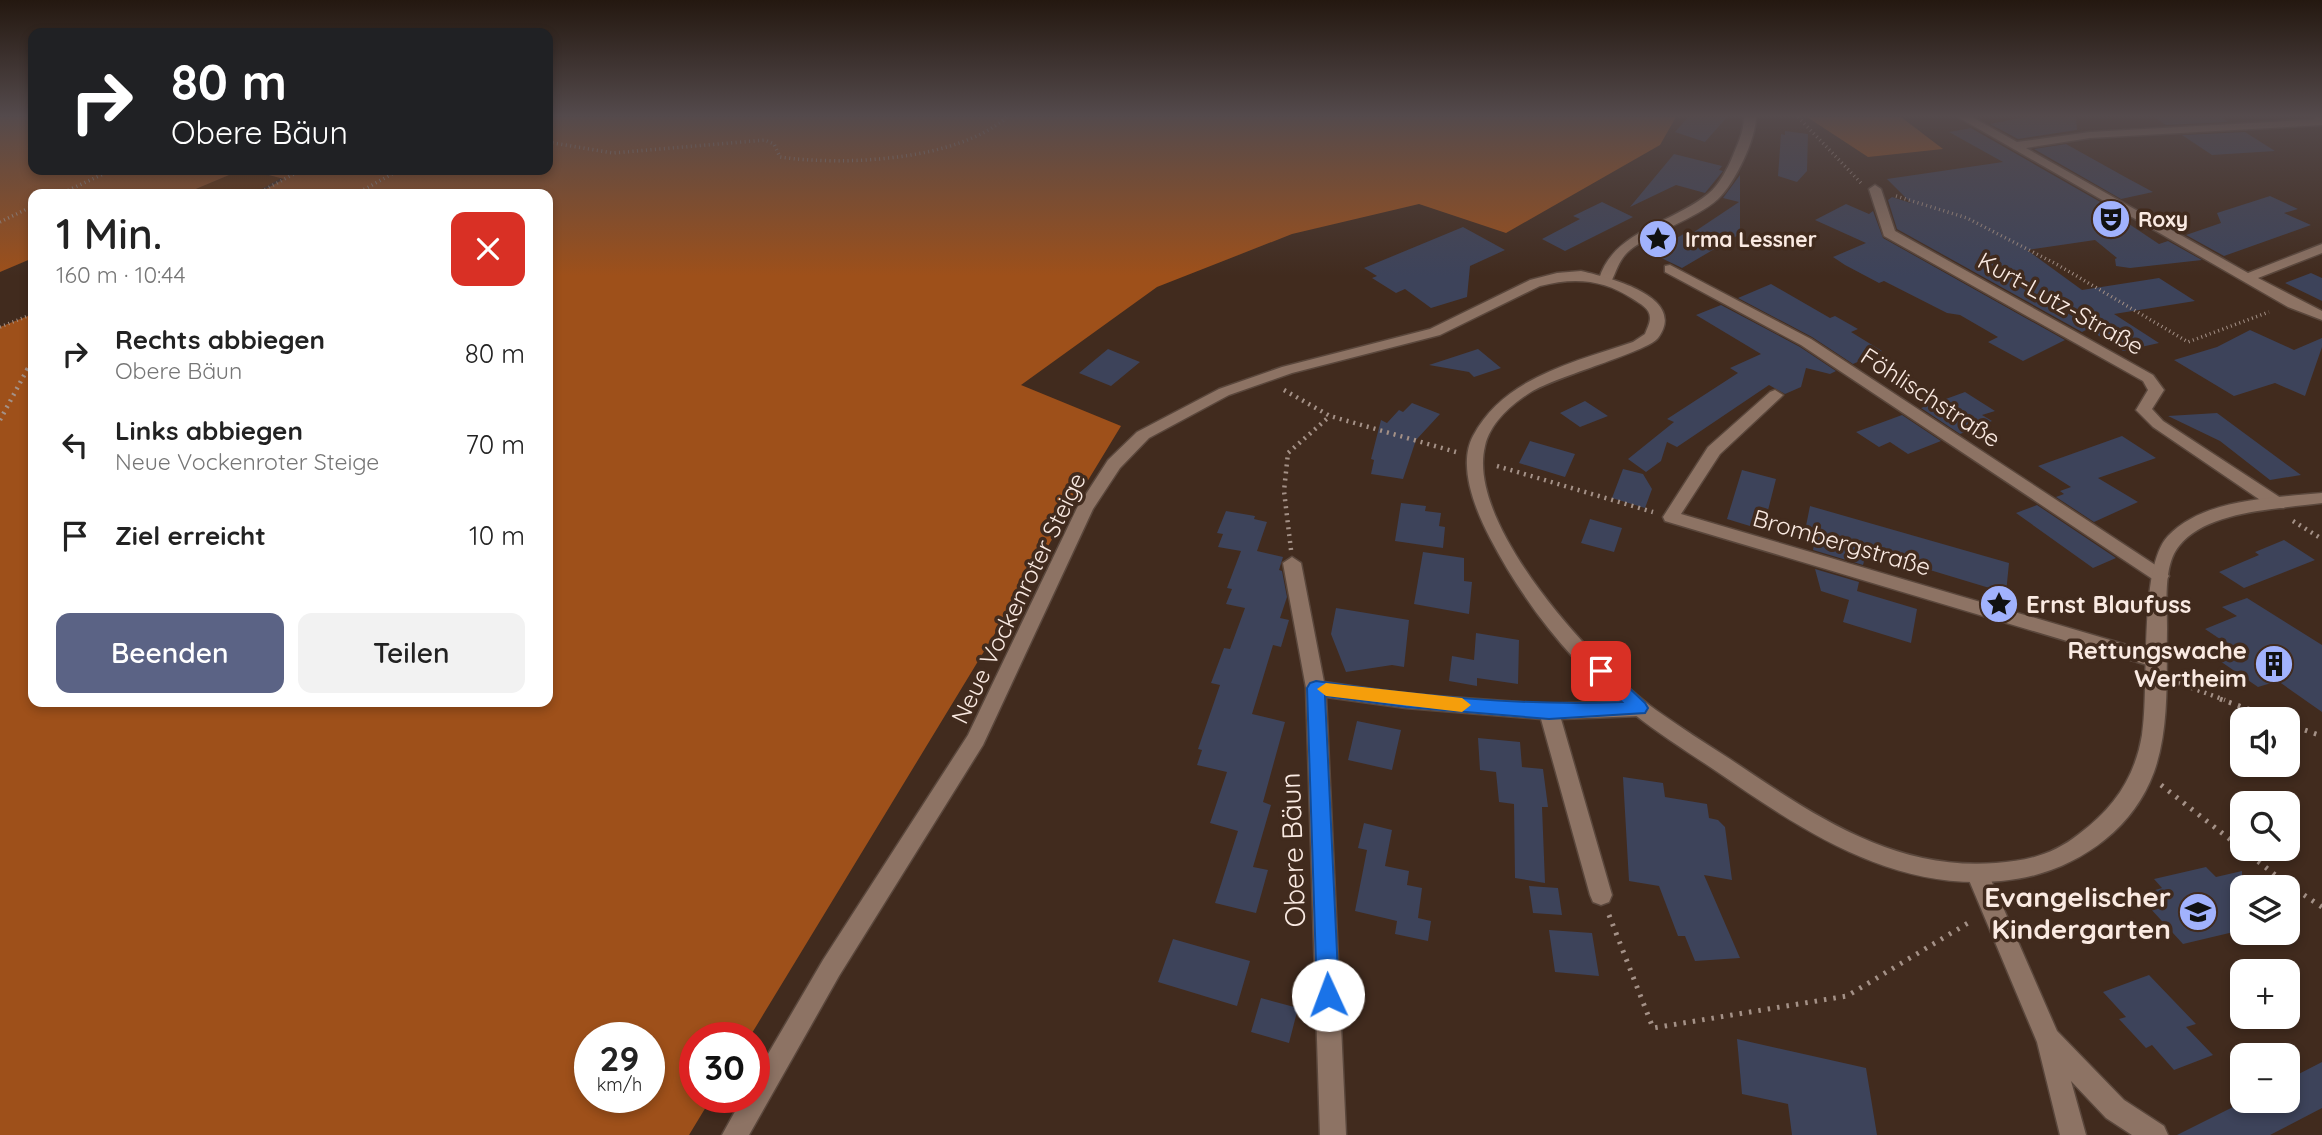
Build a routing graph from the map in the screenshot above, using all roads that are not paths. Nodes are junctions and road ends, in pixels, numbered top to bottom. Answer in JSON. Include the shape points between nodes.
{"nodes":[{"id":1,"x":1731,"y":170,"type":"edge"},
{"id":2,"x":2057,"y":170,"type":"edge"},
{"id":3,"x":1875,"y":189,"type":"road end"},
{"id":4,"x":2322,"y":248,"type":"edge"},
{"id":5,"x":1671,"y":269,"type":"dead end"},
{"id":6,"x":2249,"y":277,"type":"junction"},
{"id":7,"x":1606,"y":279,"type":"junction"},
{"id":8,"x":2322,"y":316,"type":"edge"},
{"id":9,"x":1775,"y":395,"type":"dead end"},
{"id":10,"x":2322,"y":498,"type":"edge"},
{"id":11,"x":2278,"y":504,"type":"junction"},
{"id":12,"x":1292,"y":562,"type":"road end"},
{"id":13,"x":2160,"y":576,"type":"junction"},
{"id":14,"x":2154,"y":667,"type":"junction"},
{"id":15,"x":1316,"y":688,"type":"junction"},
{"id":16,"x":1639,"y":708,"type":"junction"},
{"id":17,"x":1549,"y":712,"type":"junction"},
{"id":18,"x":1978,"y":873,"type":"junction"},
{"id":19,"x":1601,"y":895,"type":"road end"},
{"id":20,"x":2048,"y":1039,"type":"junction"},
{"id":21,"x":735,"y":1135,"type":"edge"},
{"id":22,"x":1333,"y":1135,"type":"edge"},
{"id":23,"x":2073,"y":1135,"type":"edge"},
{"id":24,"x":2155,"y":1135,"type":"edge"}],
"edges":[{"from":1,"to":7,"type":"street","via":[[1714,196],[1625,248],[1610,265]]},
{"from":2,"to":6,"type":"street"},
{"from":3,"to":11,"type":"street","name":"Kurt-Lutz-Straße","via":[[1889,233],[2148,378],[2156,390],[2144,410],[2158,424]]},
{"from":4,"to":6,"type":"street"},
{"from":5,"to":13,"type":"street","name":"Föhlischstraße","via":[[1806,342]]},
{"from":6,"to":8,"type":"street"},
{"from":7,"to":16,"type":"street","name":"Neue Vockenroter Steige","via":[[1631,289],[1653,306],[1657,318],[1652,335],[1638,345],[1562,371],[1519,393],[1492,418],[1479,439],[1475,457],[1489,520],[1512,564],[1581,652]]},
{"from":7,"to":21,"type":"street","name":"Neue Vockenroter Steige","via":[[1569,275],[1535,284],[1435,332],[1287,370],[1224,392],[1143,435],[1114,464],[1085,508],[976,739],[831,968]]},
{"from":9,"to":14,"type":"street","name":"Brombergstraße","via":[[1714,451],[1671,517]]},
{"from":10,"to":11,"type":"street","name":"Neue Vockenroter Steige"},
{"from":11,"to":13,"type":"street","name":"Neue Vockenroter Steige","via":[[2196,523],[2171,543]]},
{"from":12,"to":15,"type":"street","name":"Obere Bäun"},
{"from":13,"to":14,"type":"street","name":"Neue Vockenroter Steige"},
{"from":14,"to":18,"type":"street","name":"Neue Vockenroter Steige","via":[[2154,719],[2144,771],[2129,800],[2096,835],[2071,853],[2036,867]]},
{"from":15,"to":17,"type":"street","via":[[1406,701]]},
{"from":15,"to":22,"type":"street","name":"Obere Bäun"},
{"from":16,"to":17,"type":"street"},
{"from":16,"to":18,"type":"street","name":"Neue Vockenroter Steige","via":[[1785,809],[1848,842],[1916,867]]},
{"from":17,"to":19,"type":"street"},
{"from":18,"to":20,"type":"street"},
{"from":20,"to":23,"type":"street"},
{"from":20,"to":24,"type":"street","via":[[2115,1109]]}]}
